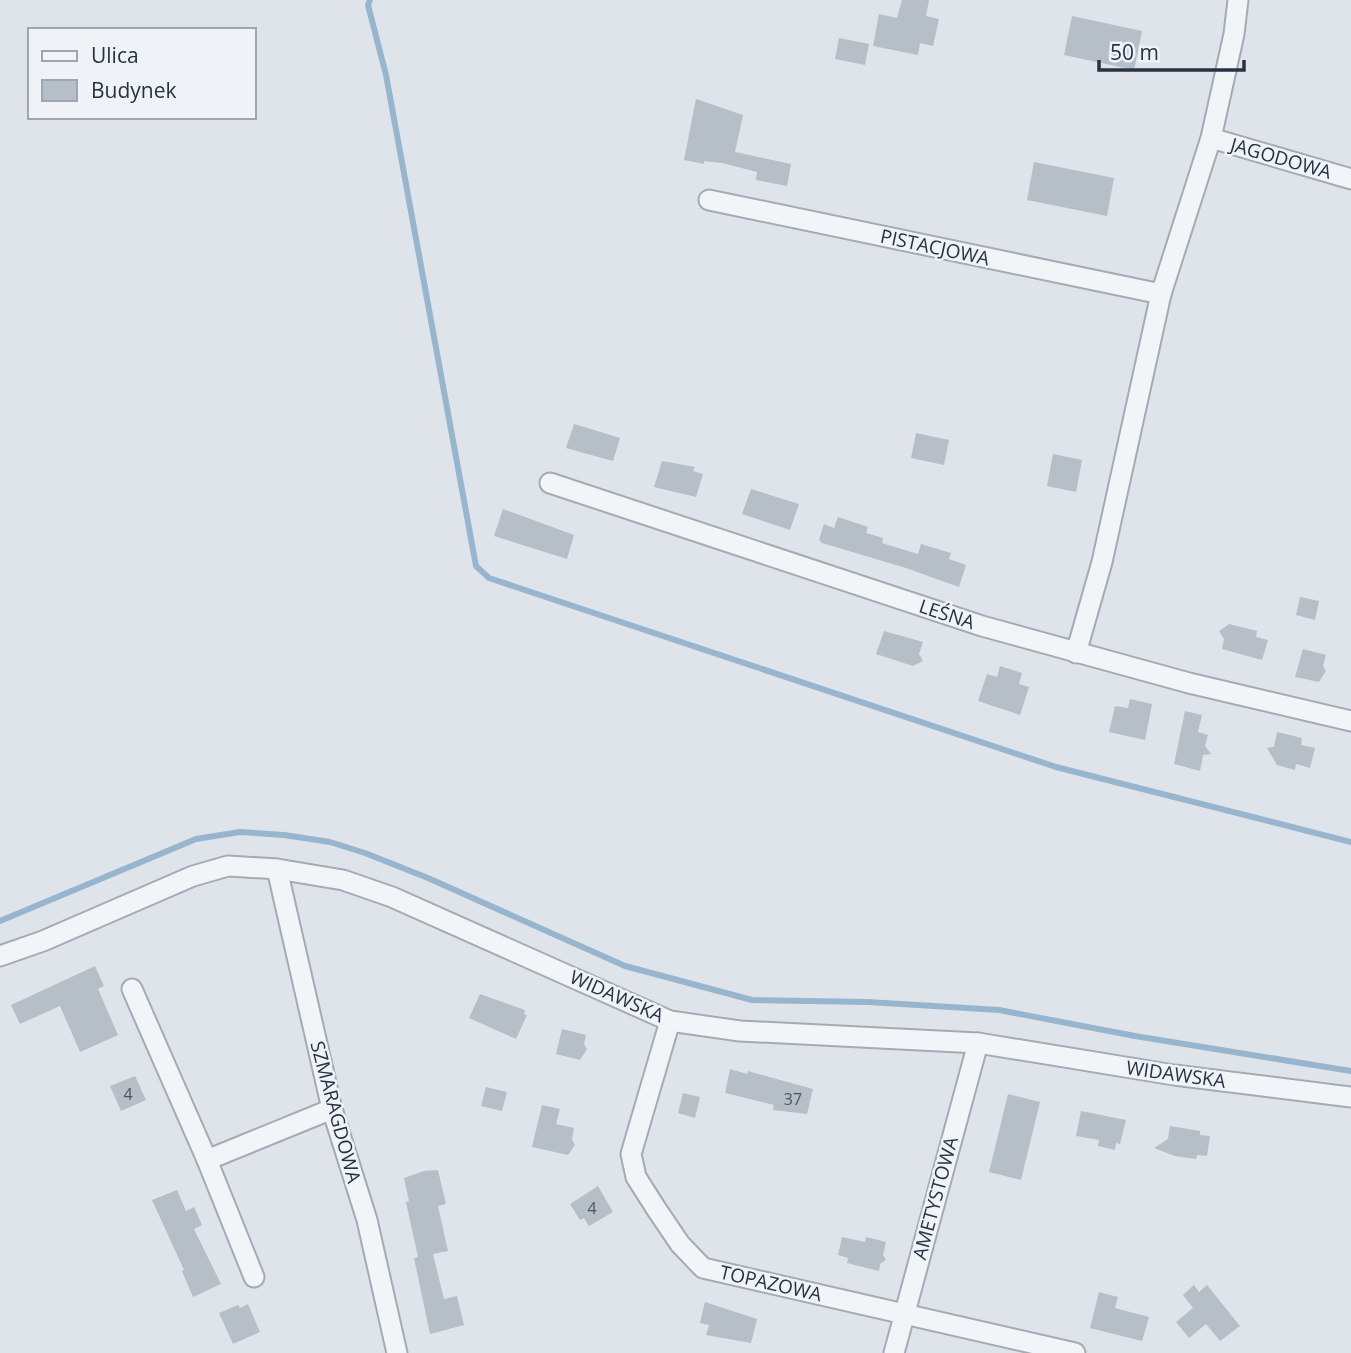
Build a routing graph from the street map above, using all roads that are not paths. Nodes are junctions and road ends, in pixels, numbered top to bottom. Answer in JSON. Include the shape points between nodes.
{"nodes":[{"id":1,"x":1238,"y":0,"type":"edge"},
{"id":2,"x":1211,"y":138,"type":"junction"},
{"id":3,"x":1351,"y":179,"type":"edge"},
{"id":4,"x":709,"y":200,"type":"dead end"},
{"id":5,"x":1161,"y":294,"type":"junction"},
{"id":6,"x":550,"y":483,"type":"dead end"},
{"id":7,"x":1076,"y":653,"type":"junction"},
{"id":8,"x":1351,"y":721,"type":"edge"},
{"id":9,"x":277,"y":869,"type":"junction"},
{"id":10,"x":0,"y":956,"type":"edge"},
{"id":11,"x":132,"y":989,"type":"dead end"},
{"id":12,"x":670,"y":1021,"type":"junction"},
{"id":13,"x":978,"y":1043,"type":"junction"},
{"id":14,"x":1351,"y":1097,"type":"edge"},
{"id":15,"x":332,"y":1109,"type":"junction"},
{"id":16,"x":207,"y":1160,"type":"junction"},
{"id":17,"x":254,"y":1277,"type":"dead end"},
{"id":18,"x":904,"y":1313,"type":"junction"},
{"id":19,"x":397,"y":1353,"type":"edge"},
{"id":20,"x":894,"y":1353,"type":"edge"},
{"id":21,"x":1075,"y":1353,"type":"edge"}],
"edges":[{"from":1,"to":2,"type":"street"},
{"from":2,"to":3,"type":"street","name":"JAGODOWA"},
{"from":2,"to":5,"type":"street"},
{"from":4,"to":5,"type":"street","name":"PISTACJOWA"},
{"from":5,"to":7,"type":"street","via":[[1102,562]]},
{"from":6,"to":7,"type":"street","name":"LEŚNA"},
{"from":7,"to":8,"type":"street","name":"LEŚNA"},
{"from":9,"to":10,"type":"street","name":"WIDAWSKA","via":[[228,866],[193,876]]},
{"from":9,"to":12,"type":"street","name":"WIDAWSKA","via":[[343,880],[392,897]]},
{"from":9,"to":15,"type":"street","name":"SZMARAGDOWA"},
{"from":11,"to":16,"type":"street"},
{"from":12,"to":13,"type":"street","name":"WIDAWSKA","via":[[740,1031]]},
{"from":12,"to":18,"type":"street","name":"TOPAZOWA","via":[[631,1154],[636,1178],[680,1244],[703,1268]]},
{"from":13,"to":14,"type":"street","name":"WIDAWSKA","via":[[1174,1075]]},
{"from":13,"to":18,"type":"street","name":"AMETYSTOWA"},
{"from":15,"to":16,"type":"street"},
{"from":15,"to":19,"type":"street","name":"SZMARAGDOWA","via":[[367,1220]]},
{"from":16,"to":17,"type":"street"},
{"from":18,"to":20,"type":"street","name":"AMETYSTOWA"},
{"from":18,"to":21,"type":"street","name":"TOPAZOWA"}]}
